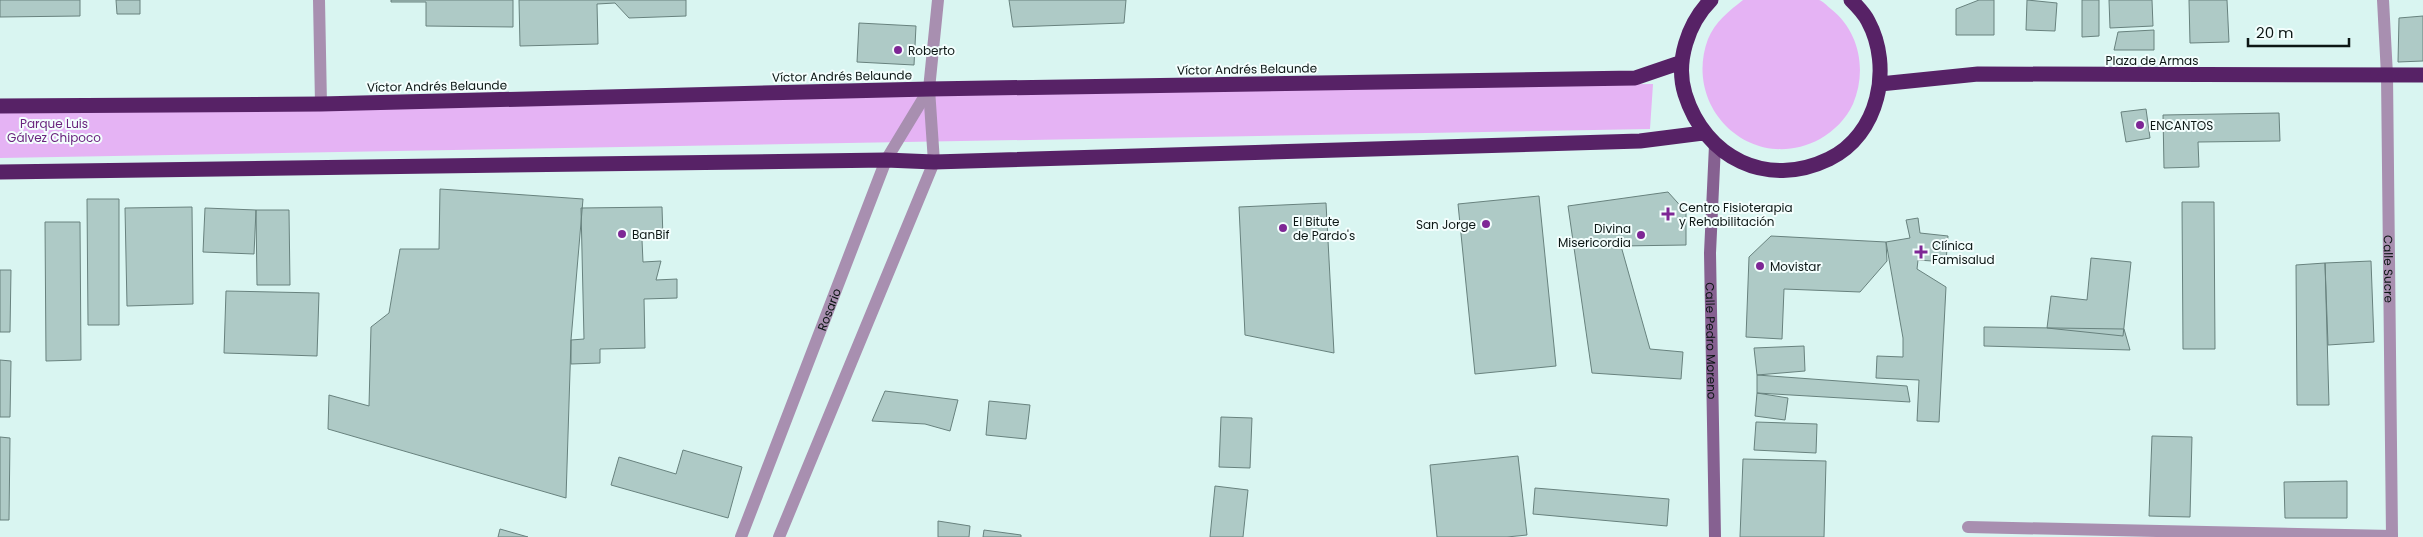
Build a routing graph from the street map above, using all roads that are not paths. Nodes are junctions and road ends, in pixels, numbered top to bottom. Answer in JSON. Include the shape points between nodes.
{"nodes":[{"id":1,"x":319,"y":0,"type":"edge"},
{"id":2,"x":938,"y":0,"type":"edge"},
{"id":3,"x":1711,"y":0,"type":"edge"},
{"id":4,"x":1851,"y":0,"type":"edge"},
{"id":5,"x":2383,"y":0,"type":"edge"},
{"id":6,"x":1682,"y":62,"type":"junction"},
{"id":7,"x":2388,"y":75,"type":"junction"},
{"id":8,"x":2423,"y":75,"type":"edge"},
{"id":9,"x":1880,"y":84,"type":"junction"},
{"id":10,"x":929,"y":89,"type":"junction"},
{"id":11,"x":321,"y":104,"type":"junction"},
{"id":12,"x":0,"y":106,"type":"edge"},
{"id":13,"x":1703,"y":133,"type":"junction"},
{"id":14,"x":1715,"y":145,"type":"junction"},
{"id":15,"x":886,"y":160,"type":"junction"},
{"id":16,"x":934,"y":162,"type":"junction"},
{"id":17,"x":0,"y":172,"type":"edge"},
{"id":18,"x":1968,"y":527,"type":"dead end"},
{"id":19,"x":2392,"y":536,"type":"edge"},
{"id":20,"x":741,"y":537,"type":"edge"},
{"id":21,"x":779,"y":537,"type":"edge"},
{"id":22,"x":1715,"y":537,"type":"edge"}],
"edges":[{"from":1,"to":11,"type":"street"},
{"from":2,"to":10,"type":"street","name":"Rosario"},
{"from":3,"to":6,"type":"highway","via":[[1702,8],[1688,33]]},
{"from":4,"to":9,"type":"highway","via":[[1868,20],[1879,51]]},
{"from":5,"to":7,"type":"street","name":"Calle Sucre"},
{"from":6,"to":10,"type":"highway","name":"Víctor Andrés Belaunde","via":[[1635,78]]},
{"from":6,"to":13,"type":"highway","via":[[1683,87],[1691,112]]},
{"from":7,"to":8,"type":"highway","name":"Plaza de Armas"},
{"from":7,"to":9,"type":"highway","name":"Plaza de Armas","via":[[1978,74]]},
{"from":7,"to":19,"type":"street","name":"Calle Sucre"},
{"from":9,"to":14,"type":"highway","via":[[1872,114],[1854,139],[1830,158],[1801,169],[1770,170],[1741,162]]},
{"from":10,"to":11,"type":"highway","name":"Víctor Andrés Belaunde"},
{"from":10,"to":15,"type":"street","name":"Rosario"},
{"from":10,"to":16,"type":"street","name":"Rosario"},
{"from":11,"to":12,"type":"highway","name":"Víctor Andrés Belaunde"},
{"from":13,"to":14,"type":"highway"},
{"from":13,"to":16,"type":"highway","via":[[1630,141]]},
{"from":14,"to":22,"type":"main road","name":"Calle Pedro Moreno","via":[[1710,253]]},
{"from":15,"to":16,"type":"highway"},
{"from":15,"to":17,"type":"highway"},
{"from":15,"to":20,"type":"street","name":"Rosario"},
{"from":16,"to":21,"type":"street","name":"Rosario"},
{"from":18,"to":19,"type":"street"}]}
